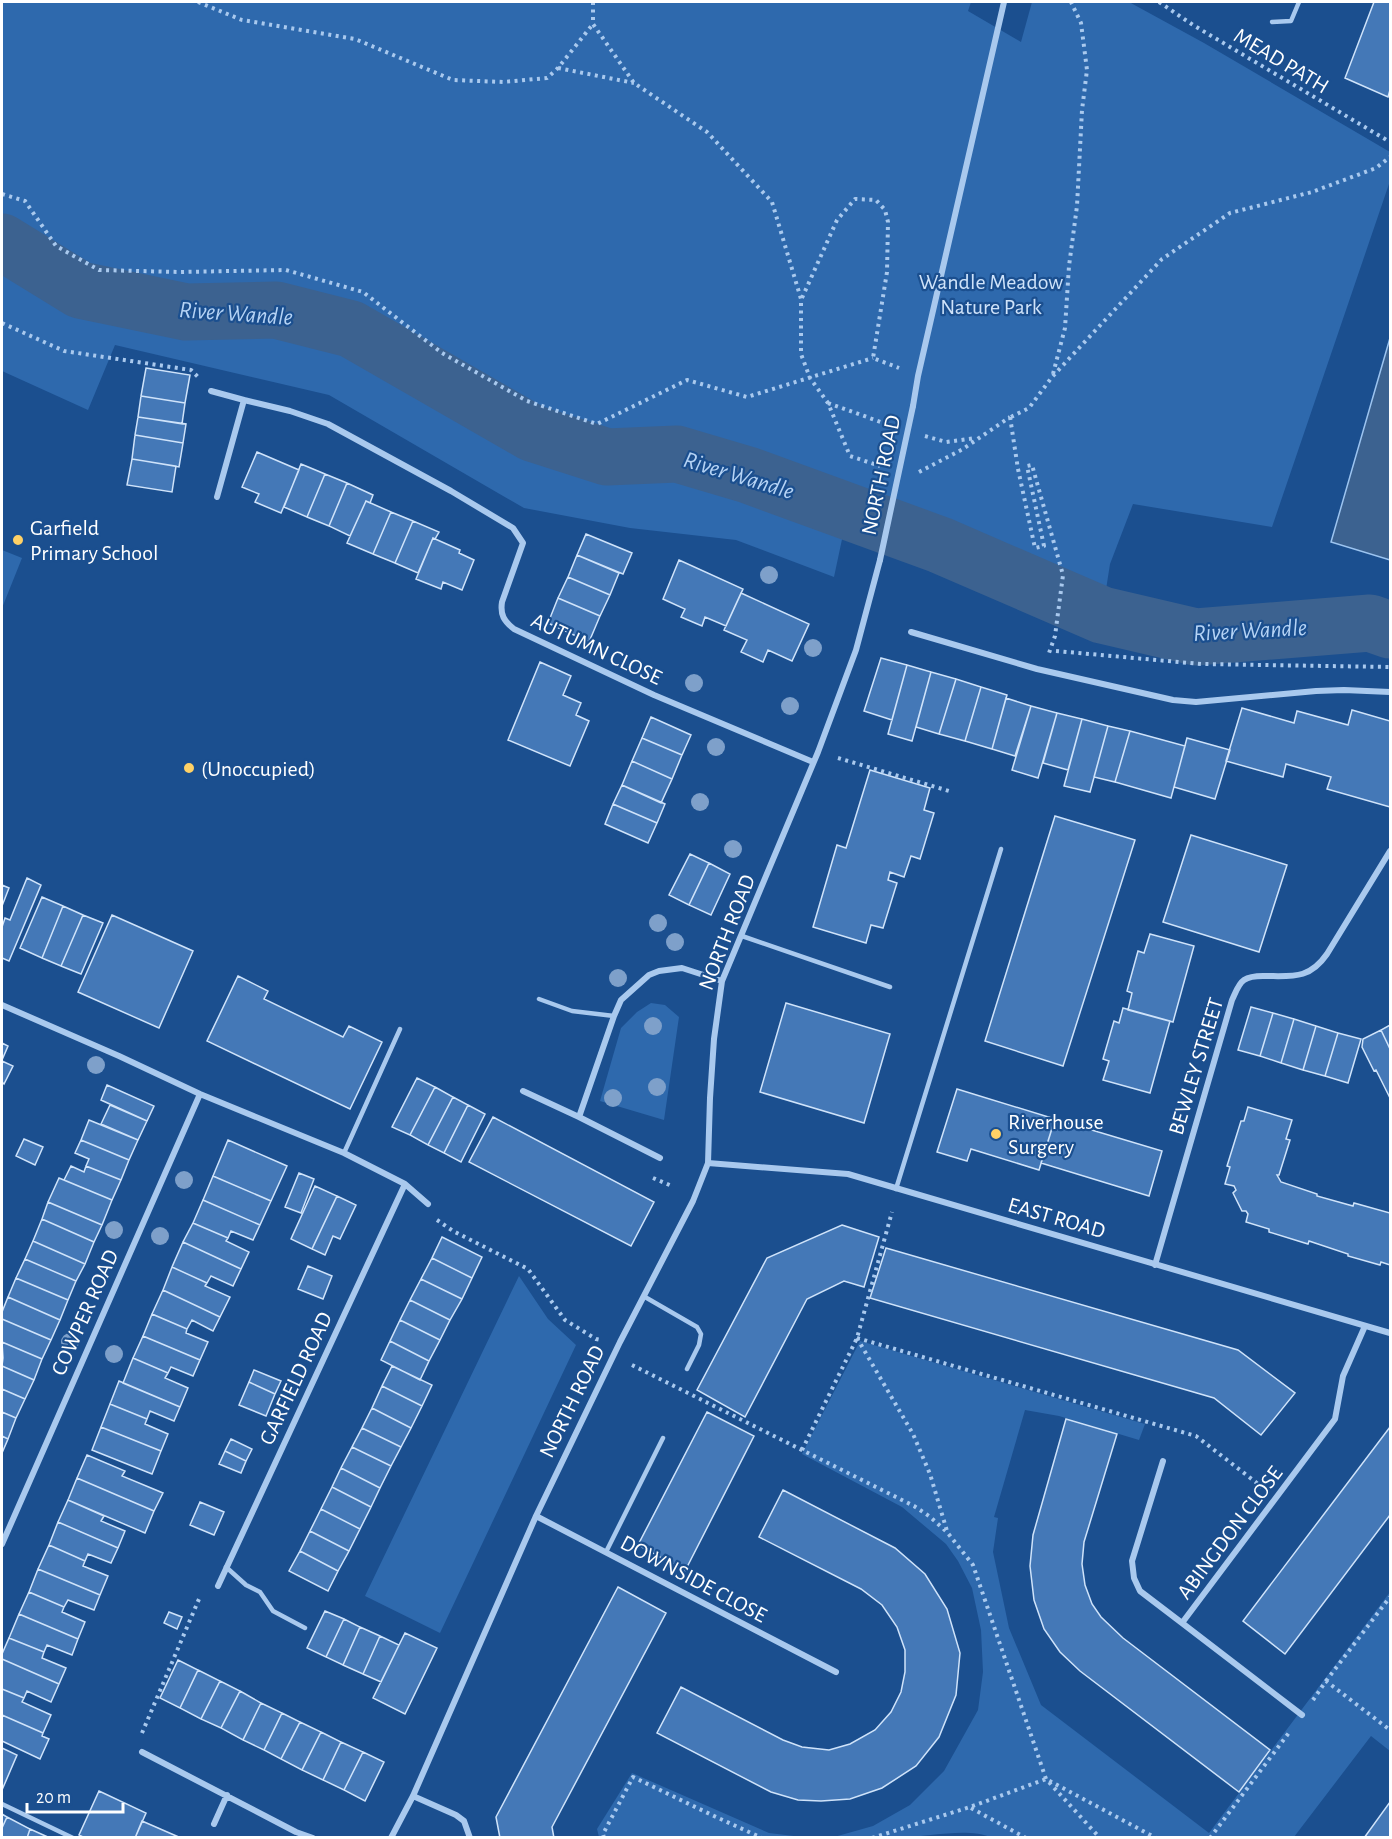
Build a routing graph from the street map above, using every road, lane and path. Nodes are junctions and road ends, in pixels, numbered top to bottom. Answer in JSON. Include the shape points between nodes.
{"nodes":[{"id":1,"x":198,"y":2,"type":"edge"},
{"id":2,"x":593,"y":2,"type":"edge"},
{"id":3,"x":1004,"y":2,"type":"edge"},
{"id":4,"x":1071,"y":2,"type":"edge"},
{"id":5,"x":1159,"y":2,"type":"edge"},
{"id":6,"x":1299,"y":2,"type":"edge"},
{"id":7,"x":1272,"y":22,"type":"dead end"},
{"id":8,"x":593,"y":24,"type":"junction"},
{"id":9,"x":558,"y":68,"type":"junction"},
{"id":10,"x":634,"y":82,"type":"junction"},
{"id":11,"x":1390,"y":142,"type":"edge"},
{"id":12,"x":1390,"y":157,"type":"edge"},
{"id":13,"x":2,"y":194,"type":"edge"},
{"id":14,"x":801,"y":299,"type":"junction"},
{"id":15,"x":2,"y":323,"type":"edge"},
{"id":16,"x":873,"y":358,"type":"junction"},
{"id":17,"x":918,"y":376,"type":"junction"},
{"id":18,"x":1052,"y":377,"type":"junction"},
{"id":19,"x":810,"y":378,"type":"junction"},
{"id":20,"x":211,"y":391,"type":"joint"},
{"id":21,"x":244,"y":400,"type":"junction"},
{"id":22,"x":1010,"y":417,"type":"junction"},
{"id":23,"x":881,"y":466,"type":"dead end"},
{"id":24,"x":1026,"y":466,"type":"junction"},
{"id":25,"x":1018,"y":468,"type":"junction"},
{"id":26,"x":912,"y":475,"type":"dead end"},
{"id":27,"x":217,"y":497,"type":"dead end"},
{"id":28,"x":911,"y":632,"type":"dead end"},
{"id":29,"x":1390,"y":667,"type":"edge"},
{"id":30,"x":1390,"y":692,"type":"edge"},
{"id":31,"x":838,"y":758,"type":"dead end"},
{"id":32,"x":813,"y":762,"type":"junction"},
{"id":33,"x":949,"y":791,"type":"dead end"},
{"id":34,"x":1001,"y":849,"type":"dead end"},
{"id":35,"x":1390,"y":851,"type":"edge"},
{"id":36,"x":742,"y":936,"type":"junction"},
{"id":37,"x":722,"y":981,"type":"junction"},
{"id":38,"x":890,"y":987,"type":"dead end"},
{"id":39,"x":540,"y":999,"type":"dead end"},
{"id":40,"x":2,"y":1005,"type":"edge"},
{"id":41,"x":614,"y":1016,"type":"junction"},
{"id":42,"x":400,"y":1029,"type":"dead end"},
{"id":43,"x":523,"y":1091,"type":"dead end"},
{"id":44,"x":200,"y":1094,"type":"junction"},
{"id":45,"x":579,"y":1117,"type":"junction"},
{"id":46,"x":344,"y":1153,"type":"junction"},
{"id":47,"x":660,"y":1158,"type":"dead end"},
{"id":48,"x":708,"y":1163,"type":"junction"},
{"id":49,"x":405,"y":1184,"type":"junction"},
{"id":50,"x":896,"y":1189,"type":"junction"},
{"id":51,"x":428,"y":1204,"type":"dead end"},
{"id":52,"x":892,"y":1212,"type":"dead end"},
{"id":53,"x":433,"y":1217,"type":"dead end"},
{"id":54,"x":1155,"y":1265,"type":"junction"},
{"id":55,"x":645,"y":1297,"type":"junction"},
{"id":56,"x":1365,"y":1326,"type":"junction"},
{"id":57,"x":1390,"y":1333,"type":"edge"},
{"id":58,"x":856,"y":1338,"type":"junction"},
{"id":59,"x":596,"y":1339,"type":"dead end"},
{"id":60,"x":632,"y":1365,"type":"dead end"},
{"id":61,"x":687,"y":1369,"type":"dead end"},
{"id":62,"x":663,"y":1438,"type":"dead end"},
{"id":63,"x":802,"y":1450,"type":"junction"},
{"id":64,"x":1163,"y":1461,"type":"dead end"},
{"id":65,"x":1262,"y":1487,"type":"dead end"},
{"id":66,"x":536,"y":1516,"type":"junction"},
{"id":67,"x":947,"y":1532,"type":"junction"},
{"id":68,"x":2,"y":1544,"type":"edge"},
{"id":69,"x":606,"y":1552,"type":"junction"},
{"id":70,"x":226,"y":1567,"type":"junction"},
{"id":71,"x":218,"y":1586,"type":"joint"},
{"id":72,"x":1390,"y":1597,"type":"edge"},
{"id":73,"x":1182,"y":1623,"type":"junction"},
{"id":74,"x":305,"y":1628,"type":"dead end"},
{"id":75,"x":836,"y":1672,"type":"dead end"},
{"id":76,"x":1326,"y":1681,"type":"junction"},
{"id":77,"x":1302,"y":1715,"type":"junction"},
{"id":78,"x":1390,"y":1730,"type":"edge"},
{"id":79,"x":142,"y":1733,"type":"dead end"},
{"id":80,"x":142,"y":1752,"type":"dead end"},
{"id":81,"x":1046,"y":1779,"type":"junction"},
{"id":82,"x":227,"y":1795,"type":"junction"},
{"id":83,"x":413,"y":1796,"type":"junction"},
{"id":84,"x":2,"y":1804,"type":"edge"},
{"id":85,"x":970,"y":1807,"type":"junction"},
{"id":86,"x":214,"y":1824,"type":"dead end"},
{"id":87,"x":297,"y":1835,"type":"edge"},
{"id":88,"x":73,"y":1838,"type":"edge"},
{"id":89,"x":313,"y":1838,"type":"edge"},
{"id":90,"x":391,"y":1838,"type":"edge"},
{"id":91,"x":470,"y":1838,"type":"edge"},
{"id":92,"x":604,"y":1838,"type":"edge"},
{"id":93,"x":762,"y":1838,"type":"edge"},
{"id":94,"x":872,"y":1838,"type":"edge"},
{"id":95,"x":1026,"y":1838,"type":"edge"},
{"id":96,"x":1100,"y":1838,"type":"edge"},
{"id":97,"x":1156,"y":1838,"type":"edge"},
{"id":98,"x":1210,"y":1838,"type":"edge"}],
"edges":[{"from":1,"to":9,"type":"path","via":[[242,20],[355,39],[453,80],[503,82],[547,78]]},
{"from":2,"to":8,"type":"path"},
{"from":3,"to":17,"type":"street","name":"NORTH ROAD"},
{"from":4,"to":18,"type":"path","via":[[1081,23],[1087,70],[1065,328]]},
{"from":5,"to":11,"type":"path","name":"MEAD PATH"},
{"from":6,"to":7,"type":"lane","via":[[1291,21]]},
{"from":8,"to":9,"type":"path"},
{"from":8,"to":10,"type":"path"},
{"from":9,"to":10,"type":"path"},
{"from":10,"to":14,"type":"path","via":[[707,132],[772,202]]},
{"from":12,"to":18,"type":"path","via":[[1376,168],[1312,192],[1230,213],[1162,259]]},
{"from":13,"to":19,"type":"path","via":[[25,201],[56,246],[99,270],[286,270],[363,292],[452,359],[527,401],[597,424],[687,380],[747,398]]},
{"from":14,"to":16,"type":"path","via":[[837,220],[855,199],[876,200],[885,210],[888,222],[886,272]]},
{"from":14,"to":19,"type":"path","via":[[801,354]]},
{"from":15,"to":20,"type":"path","via":[[64,351],[191,370]]},
{"from":16,"to":17,"type":"path"},
{"from":16,"to":19,"type":"path"},
{"from":17,"to":32,"type":"street","name":"NORTH ROAD","bridge":true,"via":[[880,560],[856,650]]},
{"from":18,"to":22,"type":"path","via":[[1029,408]]},
{"from":19,"to":23,"type":"path","via":[[828,403],[850,456]]},
{"from":20,"to":21,"type":"street","name":"AUTUMN CLOSE"},
{"from":21,"to":27,"type":"street"},
{"from":21,"to":32,"type":"street","name":"AUTUMN CLOSE","via":[[328,424],[513,528],[523,543],[500,612],[514,629],[654,695]]},
{"from":22,"to":25,"type":"path"},
{"from":22,"to":26,"type":"path","via":[[963,449]]},
{"from":24,"to":25,"type":"path"},
{"from":24,"to":25,"type":"path","via":[[1044,546],[1035,548]]},
{"from":24,"to":29,"type":"path","via":[[1032,465],[1063,574],[1050,651],[1201,664]]},
{"from":28,"to":30,"type":"street","via":[[1037,669],[1173,700],[1196,702],[1344,690]]},
{"from":31,"to":33,"type":"path"},
{"from":32,"to":36,"type":"street","name":"NORTH ROAD"},
{"from":34,"to":50,"type":"lane"},
{"from":35,"to":54,"type":"street","name":"BEWLEY STREET","via":[[1327,954],[1312,971],[1300,976],[1254,976],[1237,989]]},
{"from":36,"to":37,"type":"street","name":"NORTH ROAD"},
{"from":36,"to":38,"type":"lane"},
{"from":37,"to":41,"type":"street","via":[[682,968],[659,971],[648,975],[621,1000]]},
{"from":37,"to":48,"type":"street","name":"NORTH ROAD","via":[[714,1039]]},
{"from":39,"to":41,"type":"lane","via":[[572,1011]]},
{"from":40,"to":44,"type":"street"},
{"from":41,"to":45,"type":"street"},
{"from":42,"to":46,"type":"lane"},
{"from":43,"to":45,"type":"street"},
{"from":44,"to":46,"type":"street"},
{"from":44,"to":68,"type":"street","name":"COWPER ROAD"},
{"from":45,"to":47,"type":"street"},
{"from":46,"to":49,"type":"street"},
{"from":48,"to":50,"type":"street","name":"EAST ROAD","via":[[848,1174]]},
{"from":48,"to":55,"type":"street","name":"NORTH ROAD"},
{"from":49,"to":51,"type":"street"},
{"from":49,"to":70,"type":"street","name":"GARFIELD ROAD"},
{"from":50,"to":54,"type":"street","name":"EAST ROAD"},
{"from":52,"to":58,"type":"path"},
{"from":53,"to":59,"type":"path","via":[[528,1269],[565,1320]]},
{"from":54,"to":56,"type":"street","name":"EAST ROAD"},
{"from":55,"to":61,"type":"lane","via":[[698,1327],[699,1346]]},
{"from":55,"to":66,"type":"street","name":"NORTH ROAD"},
{"from":56,"to":57,"type":"street","name":"EAST ROAD"},
{"from":56,"to":73,"type":"street","name":"ABINGDON CLOSE","via":[[1343,1376],[1335,1419]]},
{"from":58,"to":63,"type":"path"},
{"from":58,"to":65,"type":"path","via":[[1196,1436]]},
{"from":58,"to":67,"type":"path","via":[[913,1434]]},
{"from":60,"to":63,"type":"path"},
{"from":62,"to":69,"type":"lane"},
{"from":63,"to":67,"type":"path","via":[[914,1506]]},
{"from":64,"to":73,"type":"street","via":[[1132,1561],[1140,1591]]},
{"from":66,"to":69,"type":"street","name":"DOWNSIDE CLOSE"},
{"from":66,"to":83,"type":"street","name":"NORTH ROAD"},
{"from":67,"to":81,"type":"path","via":[[973,1565]]},
{"from":69,"to":75,"type":"street","name":"DOWNSIDE CLOSE"},
{"from":70,"to":71,"type":"street","name":"GARFIELD ROAD"},
{"from":70,"to":74,"type":"lane","via":[[246,1585],[261,1592],[273,1611]]},
{"from":71,"to":79,"type":"path","via":[[199,1599]]},
{"from":72,"to":76,"type":"path"},
{"from":73,"to":77,"type":"street","name":"ABINGDON CLOSE"},
{"from":76,"to":77,"type":"path"},
{"from":76,"to":78,"type":"path"},
{"from":77,"to":98,"type":"path"},
{"from":80,"to":82,"type":"street"},
{"from":81,"to":85,"type":"path"},
{"from":81,"to":96,"type":"path"},
{"from":81,"to":97,"type":"path"},
{"from":82,"to":86,"type":"street"},
{"from":82,"to":87,"type":"street"},
{"from":83,"to":90,"type":"street","name":"NORTH ROAD"},
{"from":83,"to":91,"type":"street","via":[[456,1815],[464,1821]]},
{"from":84,"to":88,"type":"lane"},
{"from":85,"to":94,"type":"path"},
{"from":85,"to":95,"type":"path"},
{"from":87,"to":89,"type":"street"},
{"from":92,"to":93,"type":"path","via":[[633,1778]]}]}
